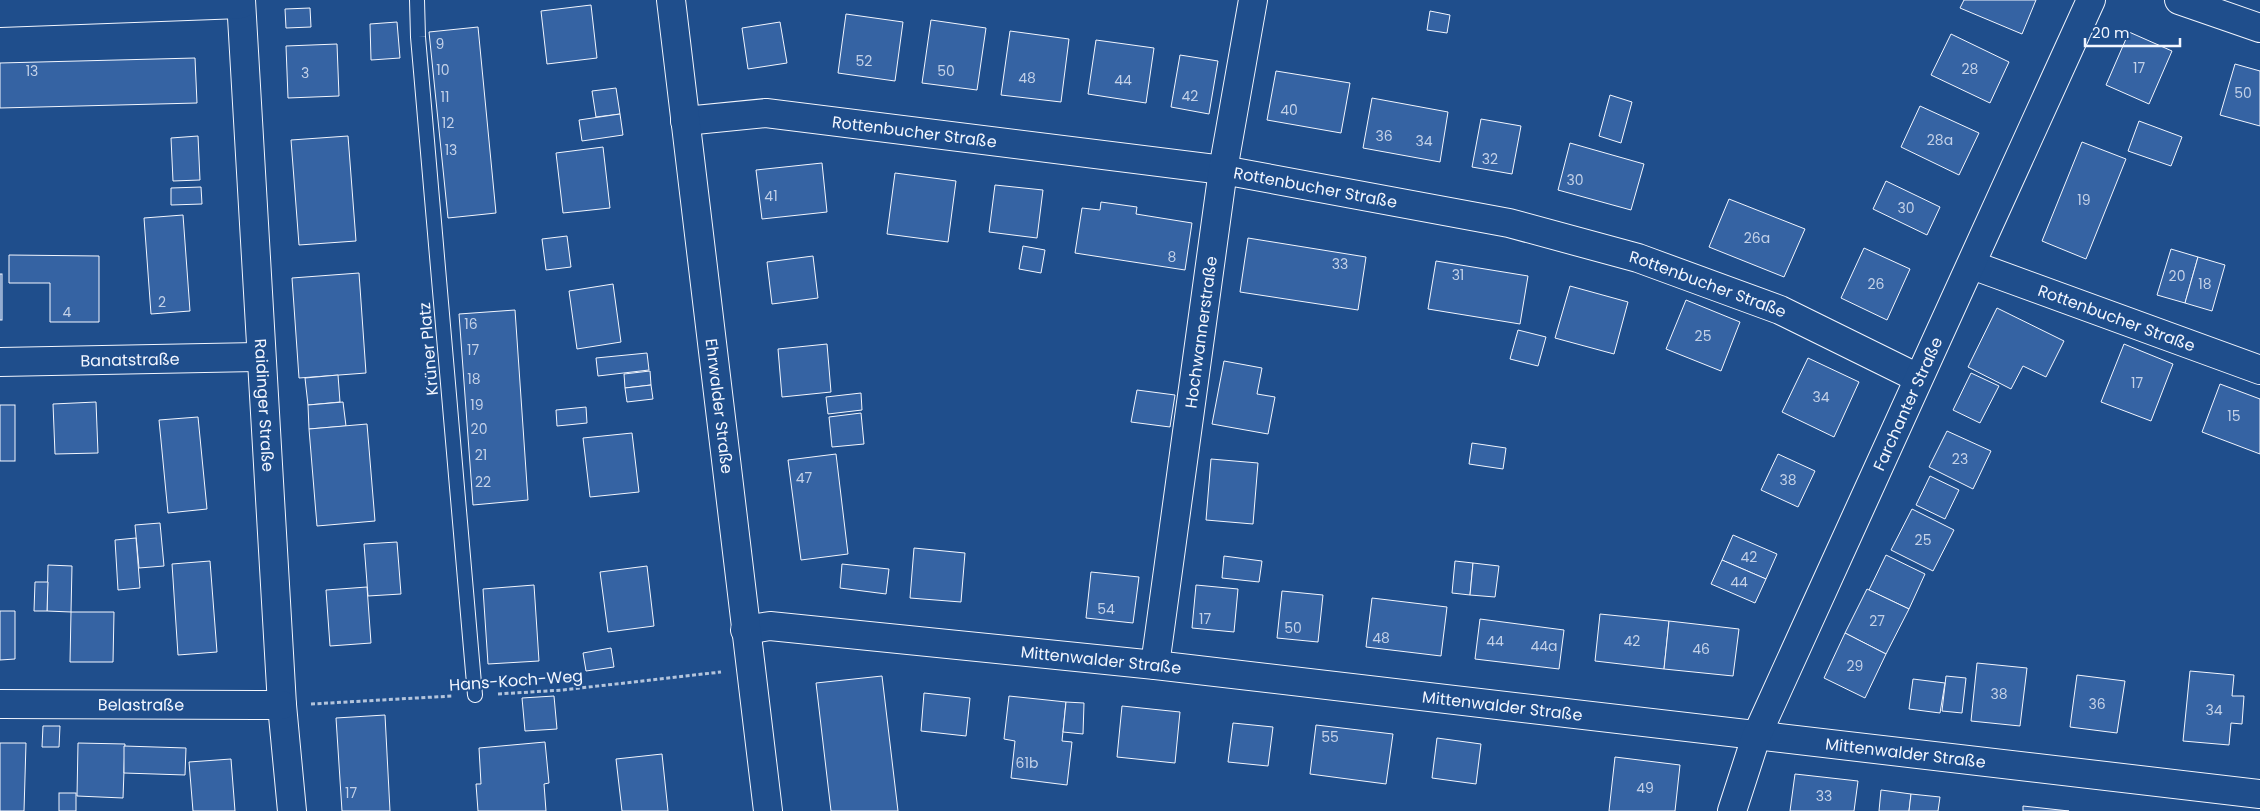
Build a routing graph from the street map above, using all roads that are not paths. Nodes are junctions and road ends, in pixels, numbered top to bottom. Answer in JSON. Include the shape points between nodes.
{"nodes":[{"id":1,"x":417,"y":0,"type":"edge"},
{"id":2,"x":671,"y":0,"type":"edge"},
{"id":3,"x":1253,"y":0,"type":"edge"},
{"id":4,"x":2091,"y":0,"type":"edge"},
{"id":5,"x":2179,"y":0,"type":"edge"},
{"id":6,"x":241,"y":2,"type":"edge"},
{"id":7,"x":0,"y":12,"type":"edge"},
{"id":8,"x":2260,"y":28,"type":"edge"},
{"id":9,"x":684,"y":121,"type":"junction"},
{"id":10,"x":1223,"y":170,"type":"junction"},
{"id":11,"x":1972,"y":264,"type":"junction"},
{"id":12,"x":260,"y":357,"type":"junction"},
{"id":13,"x":0,"y":362,"type":"edge"},
{"id":14,"x":2260,"y":370,"type":"edge"},
{"id":15,"x":1918,"y":378,"type":"junction"},
{"id":16,"x":745,"y":630,"type":"junction"},
{"id":17,"x":1155,"y":665,"type":"junction"},
{"id":18,"x":475,"y":695,"type":"road end"},
{"id":19,"x":0,"y":704,"type":"edge"},
{"id":20,"x":282,"y":705,"type":"junction"},
{"id":21,"x":1756,"y":736,"type":"junction"},
{"id":22,"x":2260,"y":794,"type":"edge"},
{"id":23,"x":292,"y":811,"type":"edge"},
{"id":24,"x":768,"y":811,"type":"edge"},
{"id":25,"x":1732,"y":811,"type":"edge"}],
"edges":[{"from":1,"to":18,"type":"lane","name":"Krüner Platz"},
{"from":2,"to":9,"type":"street","name":"Ehrwalder Straße"},
{"from":3,"to":10,"type":"street","name":"Hochwannerstraße"},
{"from":4,"to":11,"type":"street","name":"Farchanter Straße"},
{"from":5,"to":8,"type":"street"},
{"from":6,"to":7,"type":"street"},
{"from":6,"to":12,"type":"street","name":"Raidinger Straße"},
{"from":9,"to":10,"type":"street","name":"Rottenbucher Straße","via":[[766,113]]},
{"from":9,"to":16,"type":"street","name":"Ehrwalder Straße"},
{"from":10,"to":15,"type":"street","name":"Rottenbucher Straße","via":[[1510,223],[1638,258],[1780,310]]},
{"from":10,"to":17,"type":"street","name":"Hochwannerstraße"},
{"from":11,"to":14,"type":"street","name":"Rottenbucher Straße"},
{"from":11,"to":15,"type":"street","name":"Farchanter Straße"},
{"from":12,"to":13,"type":"street","name":"Banatstraße"},
{"from":12,"to":20,"type":"street","name":"Raidinger Straße"},
{"from":15,"to":21,"type":"street","name":"Farchanter Straße"},
{"from":16,"to":17,"type":"street","name":"Mittenwalder Straße","via":[[770,626]]},
{"from":16,"to":24,"type":"street","name":"Ehrwalder Straße"},
{"from":17,"to":21,"type":"street","name":"Mittenwalder Straße"},
{"from":19,"to":20,"type":"street","name":"Belastraße"},
{"from":20,"to":23,"type":"street","name":"Raidinger Straße"},
{"from":21,"to":22,"type":"street","name":"Mittenwalder Straße"},
{"from":21,"to":25,"type":"street","name":"Farchanter Straße"}]}
